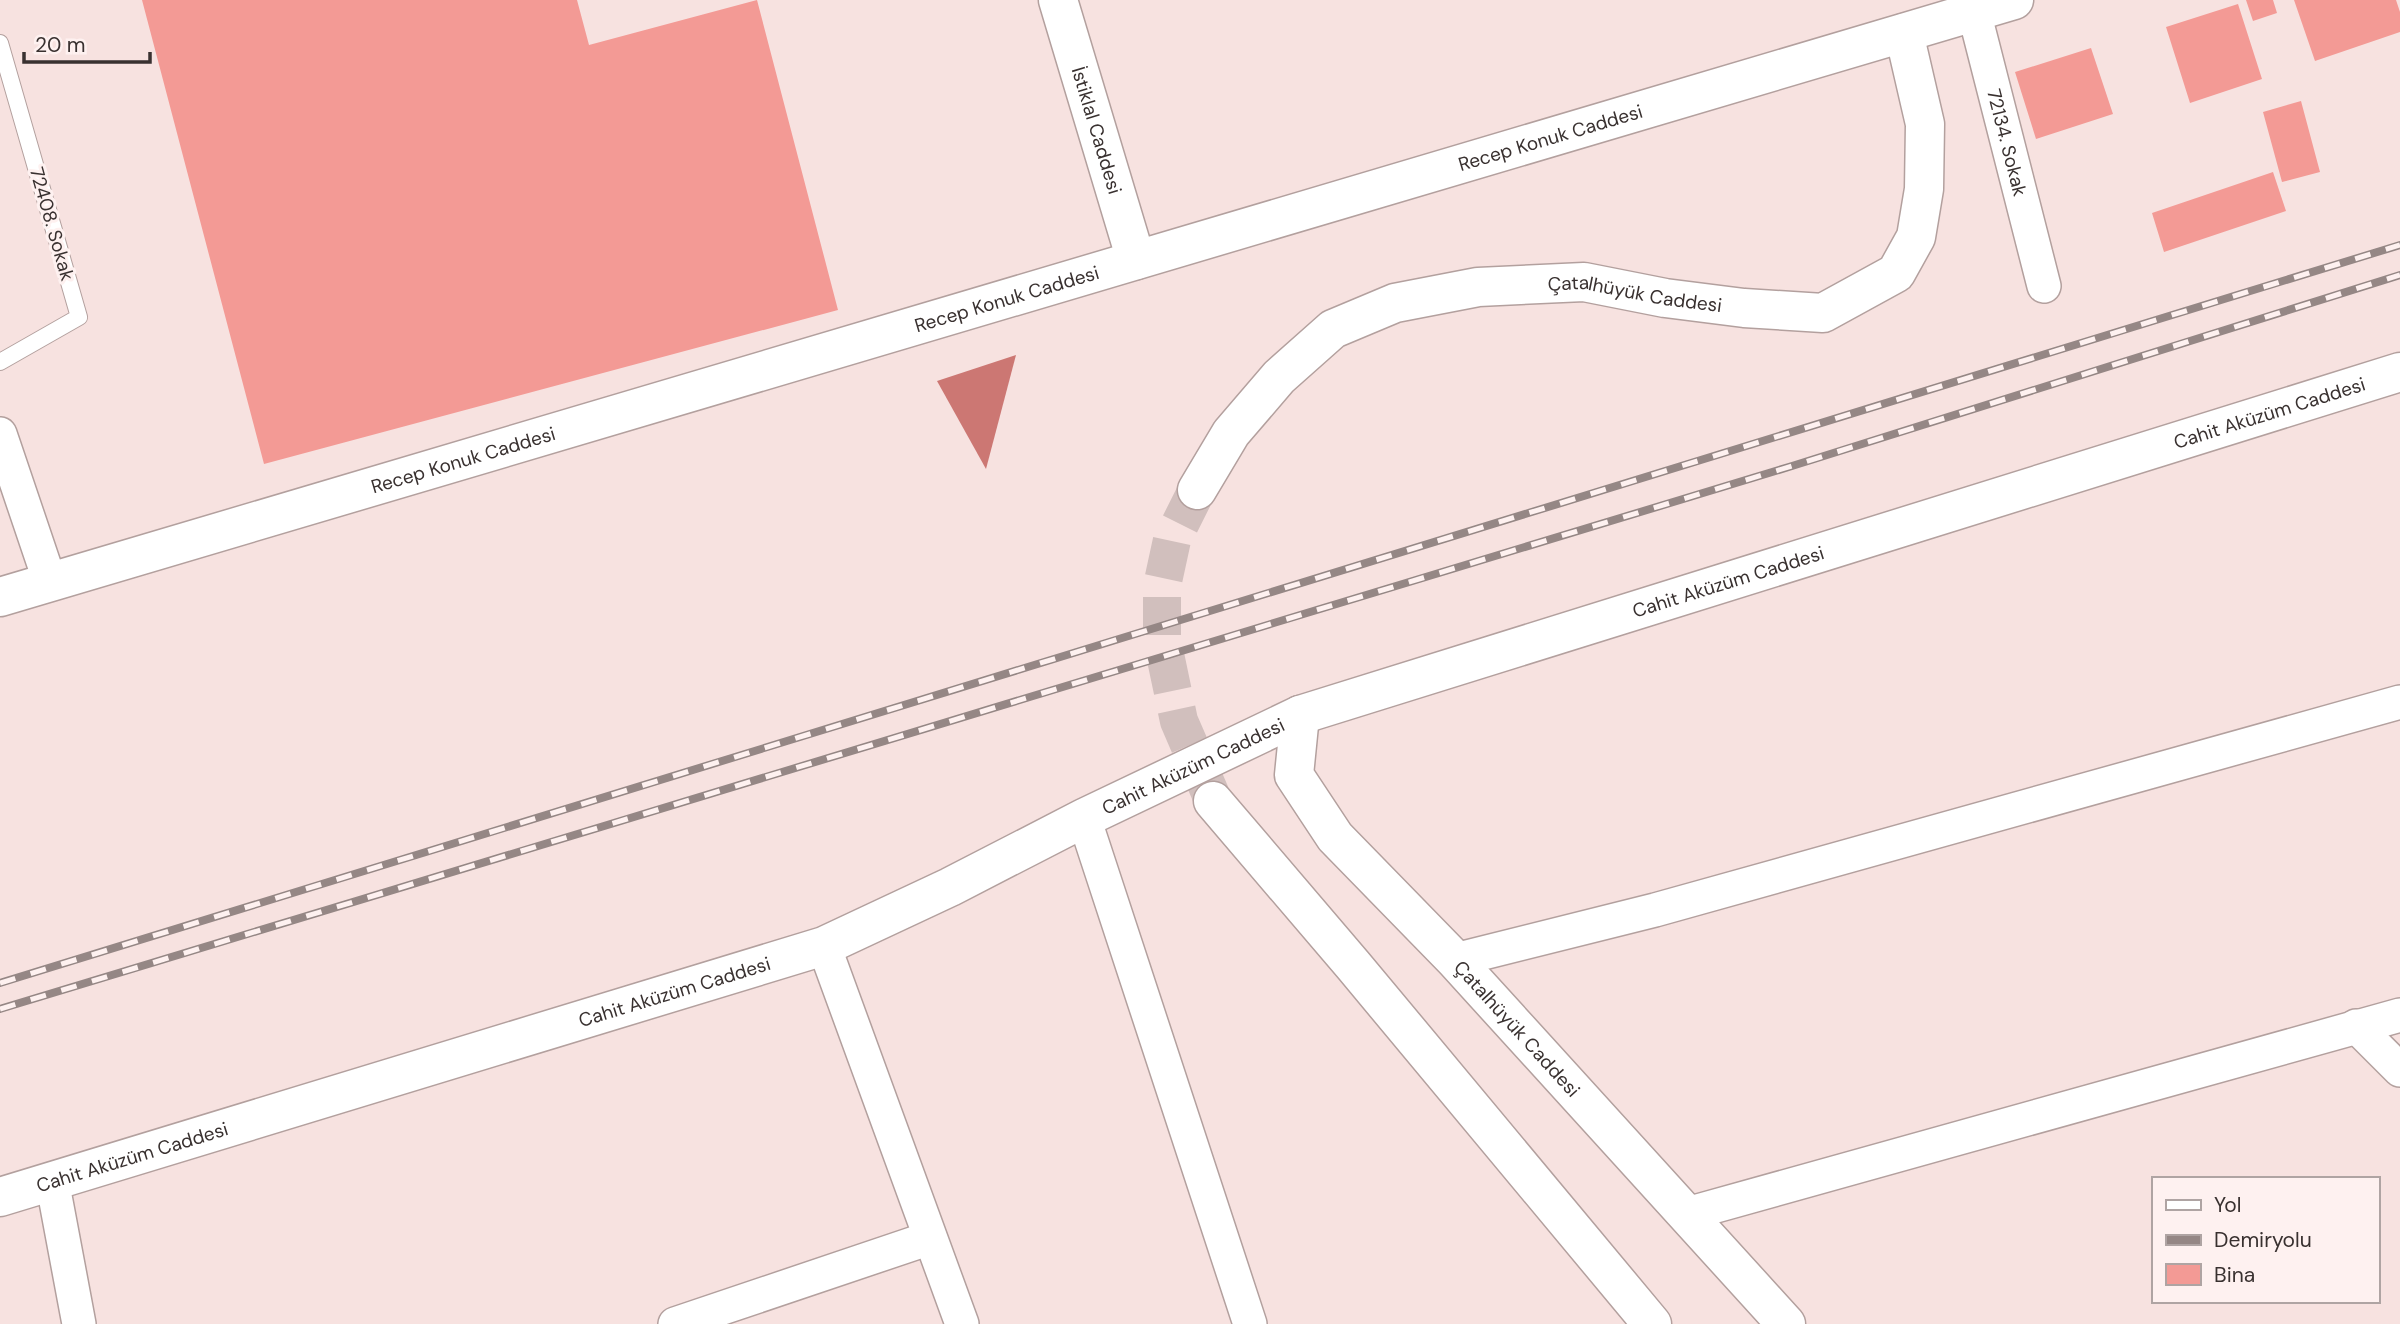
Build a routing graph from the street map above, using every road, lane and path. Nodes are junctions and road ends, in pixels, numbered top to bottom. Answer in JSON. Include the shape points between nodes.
{"nodes":[{"id":1,"x":1058,"y":0,"type":"edge"},
{"id":2,"x":2014,"y":0,"type":"edge"},
{"id":3,"x":1973,"y":6,"type":"edge"},
{"id":4,"x":1904,"y":33,"type":"junction"},
{"id":5,"x":0,"y":43,"type":"edge"},
{"id":6,"x":1136,"y":260,"type":"junction"},
{"id":7,"x":2044,"y":286,"type":"dead end"},
{"id":8,"x":0,"y":362,"type":"edge"},
{"id":9,"x":2400,"y":372,"type":"edge"},
{"id":10,"x":0,"y":434,"type":"edge"},
{"id":11,"x":1197,"y":490,"type":"tunnel mouth"},
{"id":12,"x":50,"y":582,"type":"junction"},
{"id":13,"x":0,"y":597,"type":"edge"},
{"id":14,"x":2400,"y":702,"type":"edge"},
{"id":15,"x":1300,"y":715,"type":"junction"},
{"id":16,"x":1213,"y":801,"type":"tunnel mouth"},
{"id":17,"x":1084,"y":818,"type":"junction"},
{"id":18,"x":824,"y":946,"type":"junction"},
{"id":19,"x":1455,"y":960,"type":"junction"},
{"id":20,"x":2400,"y":1015,"type":"edge"},
{"id":21,"x":2357,"y":1026,"type":"junction"},
{"id":22,"x":2400,"y":1070,"type":"edge"},
{"id":23,"x":52,"y":1180,"type":"junction"},
{"id":24,"x":0,"y":1197,"type":"edge"},
{"id":25,"x":1686,"y":1214,"type":"junction"},
{"id":26,"x":930,"y":1238,"type":"junction"},
{"id":27,"x":79,"y":1324,"type":"edge"},
{"id":28,"x":675,"y":1324,"type":"edge"},
{"id":29,"x":962,"y":1324,"type":"edge"},
{"id":30,"x":1250,"y":1324,"type":"edge"},
{"id":31,"x":1651,"y":1324,"type":"edge"},
{"id":32,"x":1786,"y":1324,"type":"edge"}],
"edges":[{"from":1,"to":6,"type":"street","name":"İstiklal Caddesi"},
{"from":2,"to":3,"type":"street","name":"Recep Konuk Caddesi"},
{"from":3,"to":4,"type":"street","name":"Recep Konuk Caddesi"},
{"from":3,"to":7,"type":"street","name":"72134. Sokak"},
{"from":4,"to":6,"type":"street","name":"Recep Konuk Caddesi"},
{"from":4,"to":11,"type":"street","name":"Çatalhüyük Caddesi","via":[[1925,124],[1924,189],[1916,237],[1896,273],[1823,313],[1665,298],[1584,282],[1478,287],[1395,303],[1333,330],[1279,377],[1231,433]]},
{"from":5,"to":8,"type":"lane","name":"72408. Sokak","via":[[79,317]]},
{"from":6,"to":12,"type":"street","name":"Recep Konuk Caddesi"},
{"from":9,"to":15,"type":"street","name":"Cahit Aküzüm Caddesi"},
{"from":10,"to":12,"type":"street"},
{"from":12,"to":13,"type":"street","name":"Recep Konuk Caddesi"},
{"from":14,"to":19,"type":"street","via":[[1655,910]]},
{"from":15,"to":17,"type":"street","name":"Cahit Aküzüm Caddesi"},
{"from":15,"to":19,"type":"street","name":"Çatalhüyük Caddesi","via":[[1294,775],[1335,838]]},
{"from":16,"to":31,"type":"street"},
{"from":17,"to":18,"type":"street","name":"Cahit Aküzüm Caddesi"},
{"from":17,"to":30,"type":"street"},
{"from":18,"to":23,"type":"street","name":"Cahit Aküzüm Caddesi"},
{"from":18,"to":26,"type":"street"},
{"from":19,"to":25,"type":"street","name":"Çatalhüyük Caddesi"},
{"from":20,"to":21,"type":"street"},
{"from":21,"to":22,"type":"street"},
{"from":21,"to":25,"type":"street"},
{"from":23,"to":24,"type":"street","name":"Cahit Aküzüm Caddesi"},
{"from":23,"to":27,"type":"street"},
{"from":25,"to":32,"type":"street","name":"Çatalhüyük Caddesi"},
{"from":26,"to":28,"type":"street"},
{"from":26,"to":29,"type":"street"}]}
